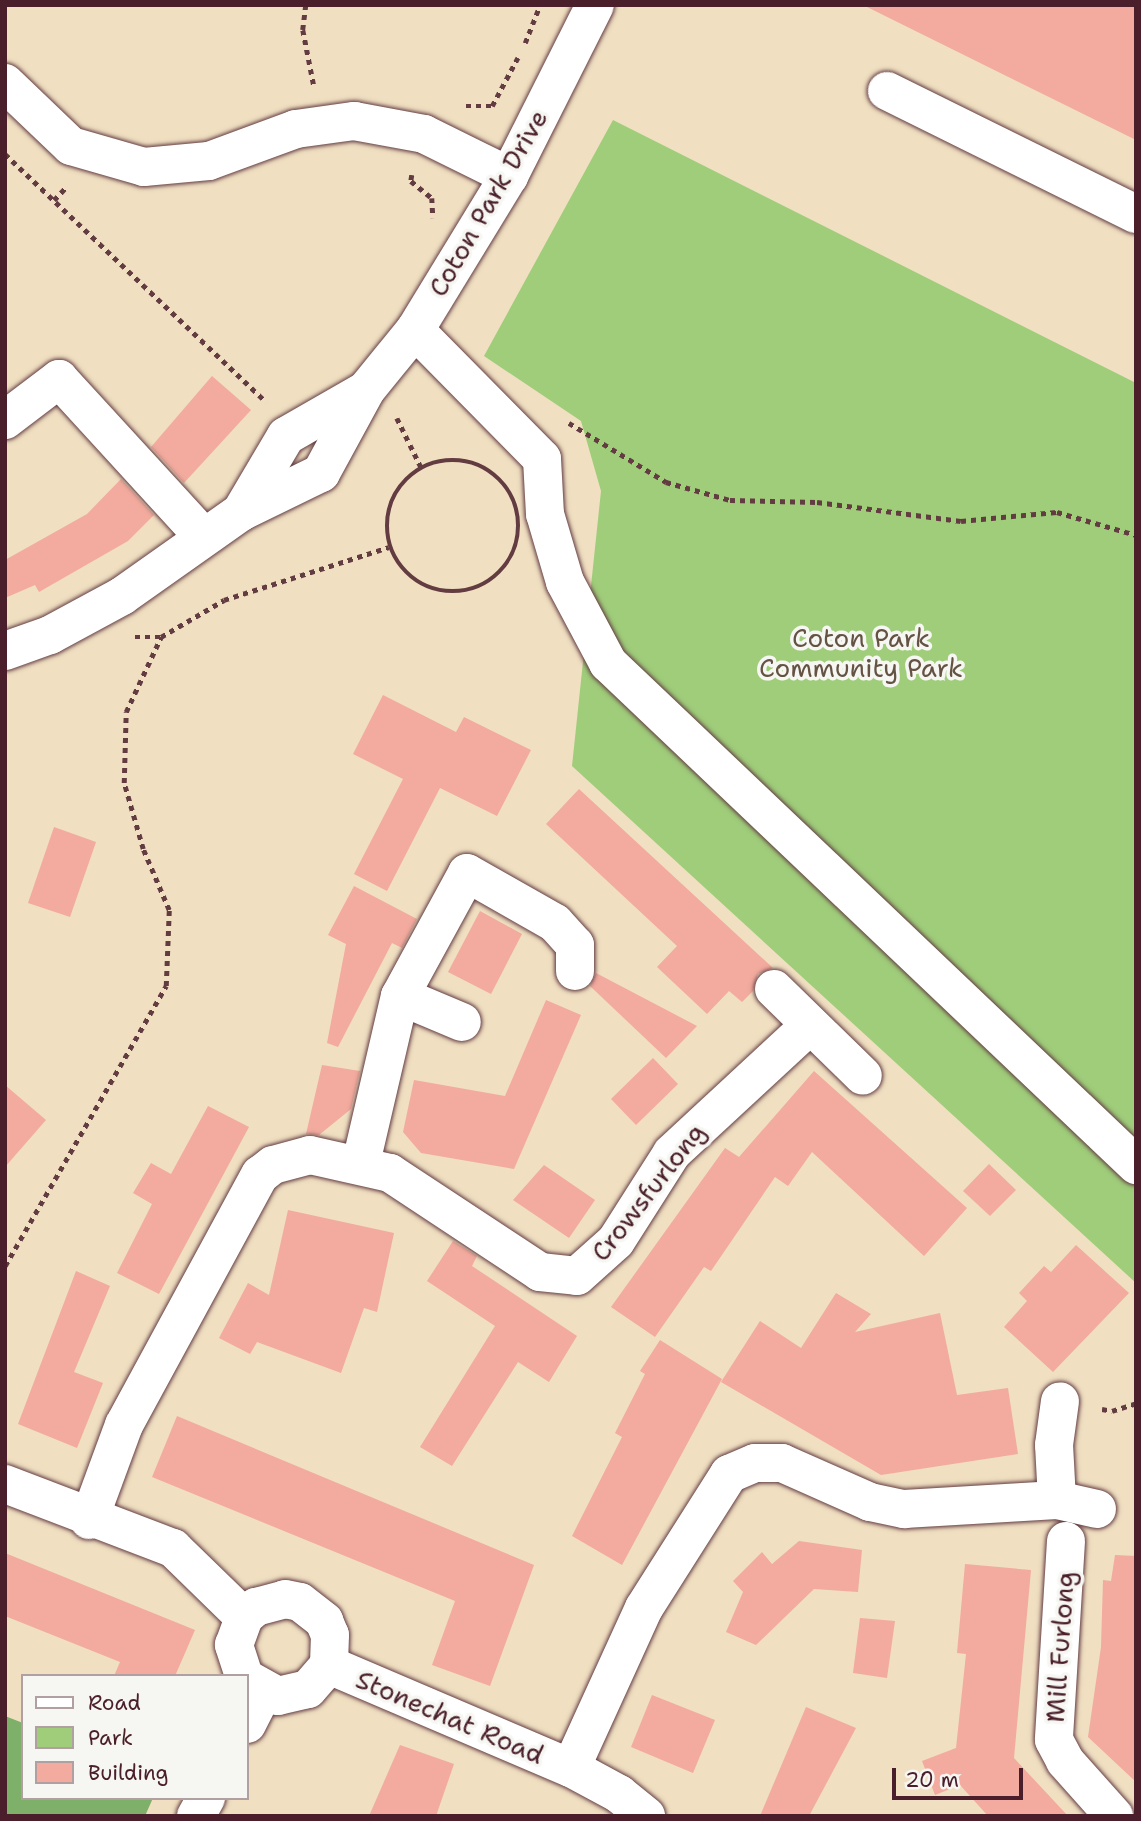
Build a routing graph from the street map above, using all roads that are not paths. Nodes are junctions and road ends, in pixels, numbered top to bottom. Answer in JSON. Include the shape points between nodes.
{"nodes":[{"id":1,"x":595,"y":5,"type":"edge"},
{"id":2,"x":5,"y":83,"type":"edge"},
{"id":3,"x":887,"y":91,"type":"dead end"},
{"id":4,"x":509,"y":176,"type":"junction"},
{"id":5,"x":1136,"y":214,"type":"edge"},
{"id":6,"x":415,"y":330,"type":"junction"},
{"id":7,"x":366,"y":390,"type":"junction"},
{"id":8,"x":5,"y":420,"type":"edge"},
{"id":9,"x":241,"y":512,"type":"junction"},
{"id":10,"x":203,"y":536,"type":"junction"},
{"id":11,"x":5,"y":651,"type":"edge"},
{"id":12,"x":575,"y":971,"type":"dead end"},
{"id":13,"x":774,"y":989,"type":"dead end"},
{"id":14,"x":400,"y":996,"type":"junction"},
{"id":15,"x":463,"y":1022,"type":"dead end"},
{"id":16,"x":809,"y":1026,"type":"junction"},
{"id":17,"x":863,"y":1076,"type":"dead end"},
{"id":18,"x":360,"y":1163,"type":"junction"},
{"id":19,"x":1136,"y":1166,"type":"edge"},
{"id":20,"x":1060,"y":1401,"type":"dead end"},
{"id":21,"x":5,"y":1485,"type":"edge"},
{"id":22,"x":1057,"y":1500,"type":"junction"},
{"id":23,"x":1097,"y":1509,"type":"dead end"},
{"id":24,"x":89,"y":1520,"type":"junction"},
{"id":25,"x":1066,"y":1541,"type":"dead end"},
{"id":26,"x":244,"y":1617,"type":"junction"},
{"id":27,"x":329,"y":1665,"type":"junction"},
{"id":28,"x":244,"y":1674,"type":"edge"},
{"id":29,"x":250,"y":1693,"type":"edge"},
{"id":30,"x":571,"y":1769,"type":"junction"},
{"id":31,"x":205,"y":1800,"type":"edge"},
{"id":32,"x":196,"y":1816,"type":"edge"},
{"id":33,"x":646,"y":1816,"type":"edge"},
{"id":34,"x":1114,"y":1816,"type":"edge"}],
"edges":[{"from":1,"to":4,"type":"street","name":"Coton Park Drive"},
{"from":2,"to":4,"type":"street","via":[[71,146],[144,167],[209,161],[317,126],[354,121],[424,134]]},
{"from":3,"to":5,"type":"street"},
{"from":4,"to":6,"type":"street","name":"Coton Park Drive"},
{"from":6,"to":7,"type":"street","name":"Coton Park Drive"},
{"from":6,"to":19,"type":"street","via":[[542,459],[545,514],[565,582],[607,663]]},
{"from":7,"to":9,"type":"street","name":"Coton Park Drive","via":[[286,436]]},
{"from":7,"to":9,"type":"street","name":"Coton Park Drive","via":[[320,473]]},
{"from":8,"to":10,"type":"street","via":[[59,379]]},
{"from":9,"to":10,"type":"street","name":"Coton Park Drive"},
{"from":10,"to":11,"type":"street","name":"Coton Park Drive","via":[[122,596],[50,635]]},
{"from":12,"to":14,"type":"street","via":[[575,945],[555,923],[467,873]]},
{"from":13,"to":16,"type":"street"},
{"from":14,"to":15,"type":"street"},
{"from":14,"to":18,"type":"street"},
{"from":16,"to":17,"type":"street"},
{"from":16,"to":18,"type":"street","name":"Crowsfurlong","via":[[681,1144],[616,1241],[577,1276],[540,1272],[390,1173]]},
{"from":18,"to":24,"type":"street","name":"Crowsfurlong","via":[[323,1156],[291,1157],[260,1175],[124,1424]]},
{"from":20,"to":22,"type":"street","via":[[1054,1445]]},
{"from":21,"to":24,"type":"street"},
{"from":22,"to":23,"type":"street"},
{"from":22,"to":30,"type":"street","via":[[904,1509],[870,1502],[782,1463],[755,1463],[729,1474],[645,1608]]},
{"from":24,"to":26,"type":"street","via":[[173,1548]]},
{"from":25,"to":34,"type":"street","name":"Mill Furlong","via":[[1054,1740],[1065,1761]]},
{"from":26,"to":27,"type":"street","name":"Stonechat Road","via":[[270,1601],[285,1599],[307,1606],[324,1621],[330,1635]]},
{"from":26,"to":28,"type":"street","name":"Stonechat Road","via":[[234,1645]]},
{"from":27,"to":29,"type":"street","name":"Stonechat Road","via":[[321,1678],[294,1695]]},
{"from":27,"to":30,"type":"street","name":"Stonechat Road"},
{"from":30,"to":33,"type":"street","name":"Stonechat Road","via":[[619,1794]]},
{"from":31,"to":32,"type":"street"}]}
